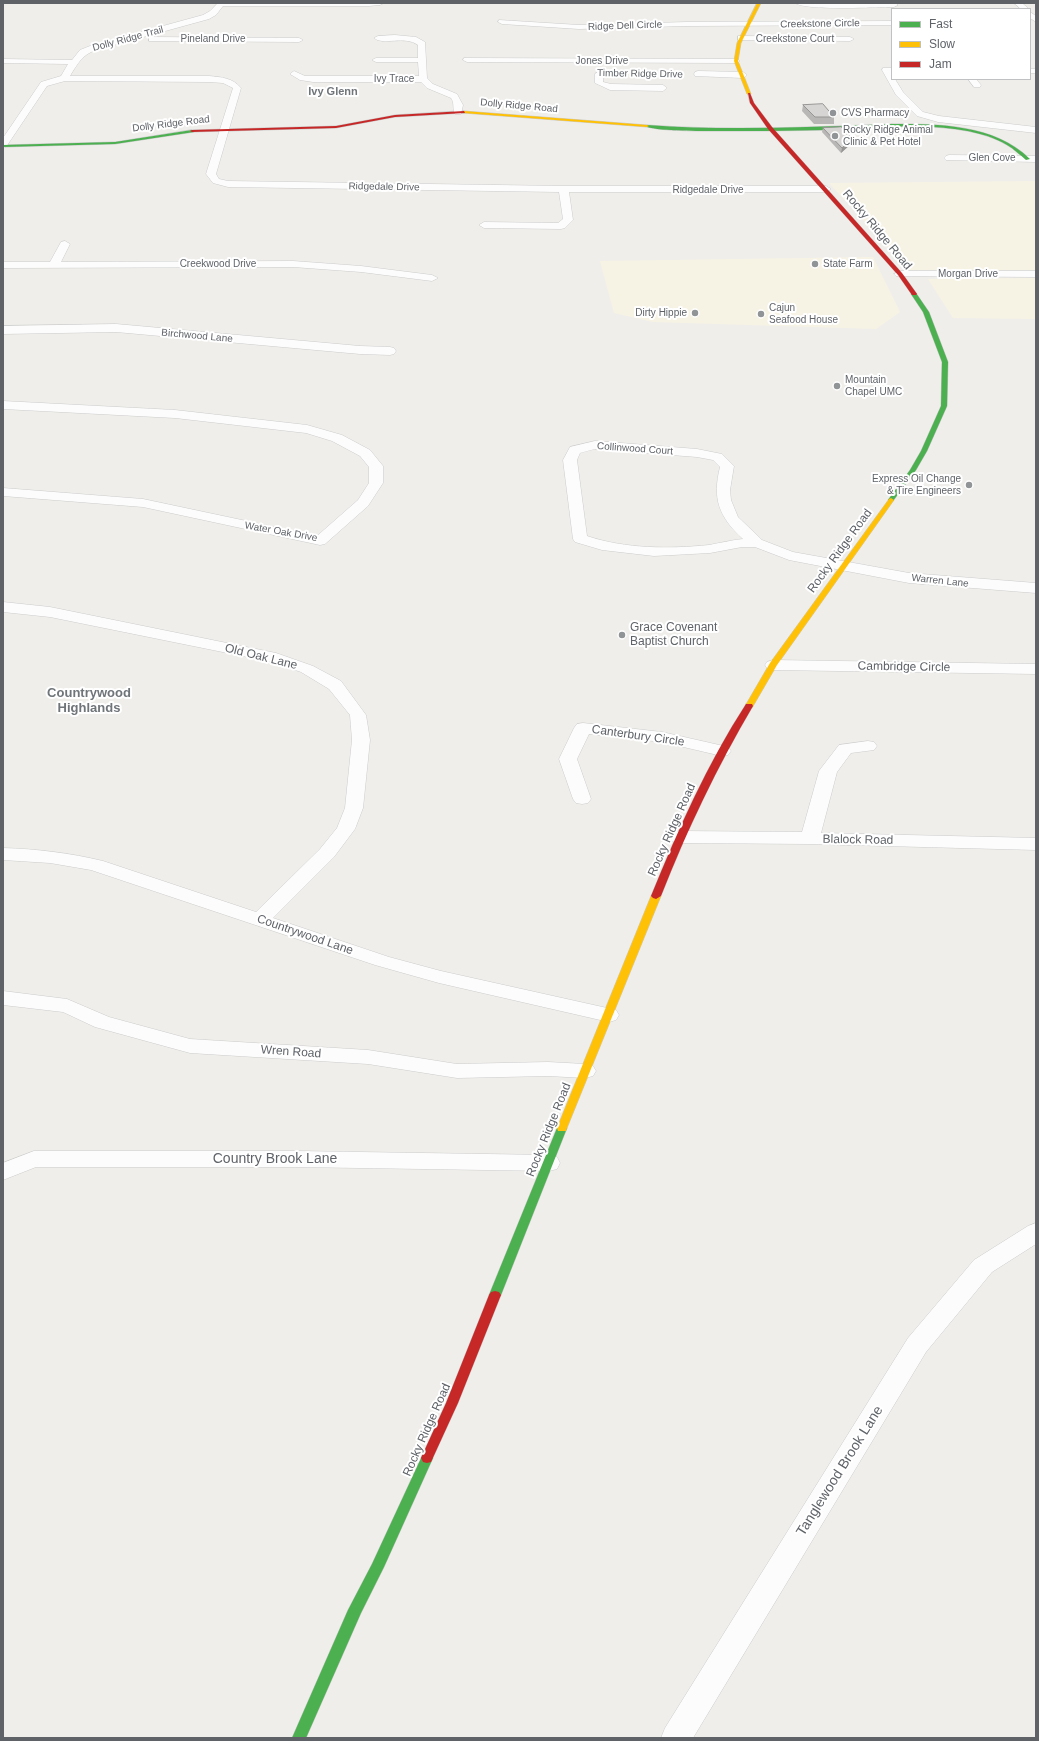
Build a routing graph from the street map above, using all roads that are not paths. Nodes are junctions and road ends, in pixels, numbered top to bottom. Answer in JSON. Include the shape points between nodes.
{"nodes":[{"id":1,"x":222,"y":3,"type":"edge"},
{"id":2,"x":380,"y":3,"type":"edge"},
{"id":3,"x":759,"y":3,"type":"edge"},
{"id":4,"x":799,"y":3,"type":"edge"},
{"id":5,"x":894,"y":5,"type":"dead end"},
{"id":6,"x":502,"y":22,"type":"dead end"},
{"id":7,"x":747,"y":24,"type":"junction"},
{"id":8,"x":891,"y":24,"type":"edge"},
{"id":9,"x":378,"y":38,"type":"dead end"},
{"id":10,"x":741,"y":38,"type":"junction"},
{"id":11,"x":127,"y":39,"type":"junction"},
{"id":12,"x":850,"y":39,"type":"dead end"},
{"id":13,"x":299,"y":40,"type":"dead end"},
{"id":14,"x":376,"y":60,"type":"dead end"},
{"id":15,"x":423,"y":60,"type":"junction"},
{"id":16,"x":467,"y":60,"type":"dead end"},
{"id":17,"x":3,"y":61,"type":"edge"},
{"id":18,"x":736,"y":61,"type":"junction"},
{"id":19,"x":74,"y":62,"type":"junction"},
{"id":20,"x":891,"y":70,"type":"edge"},
{"id":21,"x":294,"y":74,"type":"dead end"},
{"id":22,"x":611,"y":74,"type":"dead end"},
{"id":23,"x":687,"y":74,"type":"dead end"},
{"id":24,"x":743,"y":75,"type":"junction"},
{"id":25,"x":64,"y":78,"type":"junction"},
{"id":26,"x":423,"y":79,"type":"junction"},
{"id":27,"x":891,"y":79,"type":"edge"},
{"id":28,"x":892,"y":80,"type":"edge"},
{"id":29,"x":663,"y":88,"type":"dead end"},
{"id":30,"x":458,"y":112,"type":"junction"},
{"id":31,"x":770,"y":128,"type":"junction"},
{"id":32,"x":1022,"y":128,"type":"junction"},
{"id":33,"x":225,"y":130,"type":"junction"},
{"id":34,"x":1036,"y":130,"type":"edge"},
{"id":35,"x":996,"y":138,"type":"junction"},
{"id":36,"x":1008,"y":142,"type":"junction"},
{"id":37,"x":3,"y":146,"type":"edge"},
{"id":38,"x":949,"y":158,"type":"dead end"},
{"id":39,"x":1032,"y":159,"type":"edge"},
{"id":40,"x":564,"y":189,"type":"junction"},
{"id":41,"x":826,"y":189,"type":"junction"},
{"id":42,"x":484,"y":225,"type":"dead end"},
{"id":43,"x":65,"y":244,"type":"dead end"},
{"id":44,"x":3,"y":265,"type":"edge"},
{"id":45,"x":54,"y":265,"type":"junction"},
{"id":46,"x":900,"y":274,"type":"junction"},
{"id":47,"x":1036,"y":274,"type":"edge"},
{"id":48,"x":432,"y":278,"type":"dead end"},
{"id":49,"x":3,"y":330,"type":"edge"},
{"id":50,"x":390,"y":351,"type":"dead end"},
{"id":51,"x":3,"y":405,"type":"edge"},
{"id":52,"x":3,"y":492,"type":"edge"},
{"id":53,"x":757,"y":543,"type":"junction"},
{"id":54,"x":844,"y":565,"type":"junction"},
{"id":55,"x":1036,"y":588,"type":"edge"},
{"id":56,"x":3,"y":607,"type":"edge"},
{"id":57,"x":772,"y":665,"type":"junction"},
{"id":58,"x":1036,"y":669,"type":"edge"},
{"id":59,"x":868,"y":746,"type":"dead end"},
{"id":60,"x":722,"y":751,"type":"junction"},
{"id":61,"x":582,"y":799,"type":"dead end"},
{"id":62,"x":679,"y":837,"type":"junction"},
{"id":63,"x":810,"y":838,"type":"junction"},
{"id":64,"x":1036,"y":844,"type":"edge"},
{"id":65,"x":3,"y":854,"type":"edge"},
{"id":66,"x":259,"y":920,"type":"junction"},
{"id":67,"x":3,"y":998,"type":"edge"},
{"id":68,"x":608,"y":1015,"type":"junction"},
{"id":69,"x":585,"y":1071,"type":"junction"},
{"id":70,"x":549,"y":1163,"type":"junction"},
{"id":71,"x":3,"y":1172,"type":"edge"},
{"id":72,"x":1036,"y":1232,"type":"edge"},
{"id":73,"x":299,"y":1738,"type":"edge"},
{"id":74,"x":676,"y":1738,"type":"edge"}],
"edges":[{"from":1,"to":2,"type":"street","name":"Dolly Ridge Trail"},
{"from":1,"to":11,"type":"street","name":"Dolly Ridge Trail","via":[[206,17]]},
{"from":3,"to":7,"type":"main road"},
{"from":4,"to":5,"type":"street"},
{"from":6,"to":7,"type":"street","name":"Ridge Dell Circle","via":[[578,27]]},
{"from":7,"to":8,"type":"street","name":"Creekstone Circle"},
{"from":7,"to":10,"type":"main road"},
{"from":9,"to":15,"type":"street","via":[[418,40],[422,44]]},
{"from":10,"to":12,"type":"street","name":"Creekstone Court"},
{"from":10,"to":18,"type":"main road"},
{"from":11,"to":13,"type":"street","name":"Pineland Drive"},
{"from":11,"to":19,"type":"street","name":"Dolly Ridge Trail","via":[[83,52]]},
{"from":14,"to":15,"type":"street"},
{"from":15,"to":26,"type":"street"},
{"from":16,"to":18,"type":"street","name":"Jones Drive"},
{"from":17,"to":19,"type":"street"},
{"from":18,"to":24,"type":"main road","name":"Rocky Ridge Road"},
{"from":19,"to":25,"type":"street","name":"Dolly Ridge Trail"},
{"from":20,"to":27,"type":"street","via":[[886,70]]},
{"from":21,"to":26,"type":"street","name":"Ivy Trace","via":[[313,79]]},
{"from":22,"to":29,"type":"street","name":"Timber Ridge Drive","via":[[595,74],[598,83],[610,87]]},
{"from":23,"to":24,"type":"street","name":"Timber Ridge Drive"},
{"from":24,"to":31,"type":"main road","name":"Rocky Ridge Road","via":[[752,103]]},
{"from":25,"to":33,"type":"street","name":"Ridgedale Drive","via":[[223,80],[237,88]]},
{"from":25,"to":37,"type":"street","via":[[44,84]]},
{"from":26,"to":30,"type":"street","via":[[431,86],[454,96],[459,104]]},
{"from":28,"to":32,"type":"street","via":[[899,93],[920,114],[938,119]]},
{"from":30,"to":31,"type":"main road","name":"Dolly Ridge Road","via":[[680,129]]},
{"from":30,"to":33,"type":"main road","name":"Dolly Ridge Road","via":[[395,116],[336,127]]},
{"from":31,"to":35,"type":"main road","name":"Dolly Ridge Road","via":[[928,126],[966,130]]},
{"from":31,"to":41,"type":"main road","name":"Rocky Ridge Road"},
{"from":32,"to":34,"type":"street"},
{"from":32,"to":35,"type":"street","via":[[1020,133]]},
{"from":33,"to":37,"type":"main road","name":"Dolly Ridge Road","via":[[187,131],[115,143]]},
{"from":33,"to":40,"type":"street","name":"Ridgedale Drive","via":[[211,174],[216,181],[228,184]]},
{"from":34,"to":36,"type":"street","via":[[1028,137]]},
{"from":35,"to":36,"type":"main road","name":"Dolly Ridge Road"},
{"from":36,"to":39,"type":"main road","name":"Dolly Ridge Road"},
{"from":38,"to":39,"type":"street","name":"Glen Cove"},
{"from":40,"to":41,"type":"street","name":"Ridgedale Drive"},
{"from":40,"to":42,"type":"street","via":[[568,220],[561,226]]},
{"from":41,"to":46,"type":"main road","name":"Rocky Ridge Road"},
{"from":43,"to":45,"type":"street"},
{"from":44,"to":45,"type":"street","name":"Creekwood Drive"},
{"from":45,"to":48,"type":"street","name":"Creekwood Drive","via":[[293,264]]},
{"from":46,"to":47,"type":"street","name":"Morgan Drive"},
{"from":46,"to":54,"type":"main road","name":"Rocky Ridge Road","via":[[926,312],[945,362],[944,406],[921,457]]},
{"from":49,"to":50,"type":"street","name":"Birchwood Lane","via":[[116,328]]},
{"from":51,"to":52,"type":"street","name":"Water Oak Drive","via":[[175,414],[307,429],[337,438],[365,453],[376,466],[376,483],[363,503],[320,541],[143,503]]},
{"from":53,"to":53,"type":"street","name":"Collinwood Court","via":[[740,530],[724,505],[722,482],[727,466],[717,457],[697,453],[595,445],[575,450],[570,460],[580,539],[602,546],[654,552]]},
{"from":53,"to":54,"type":"street","name":"Collinwood Court","via":[[789,556]]},
{"from":54,"to":55,"type":"street","name":"Warren Lane","via":[[909,578]]},
{"from":54,"to":57,"type":"main road","name":"Rocky Ridge Road"},
{"from":56,"to":66,"type":"street","name":"Old Oak Lane","via":[[50,612],[276,658],[307,669],[335,685],[358,715],[361,740],[354,808],[346,829],[327,853]]},
{"from":57,"to":58,"type":"street","name":"Cambridge Circle"},
{"from":57,"to":60,"type":"main road","name":"Rocky Ridge Road","via":[[759,692]]},
{"from":59,"to":63,"type":"street","via":[[845,749],[828,771]]},
{"from":60,"to":61,"type":"street","name":"Canterbury Circle","via":[[662,737],[583,728],[568,759]]},
{"from":60,"to":62,"type":"main road","name":"Rocky Ridge Road"},
{"from":62,"to":63,"type":"street","name":"Blalock Road"},
{"from":62,"to":68,"type":"main road","name":"Rocky Ridge Road"},
{"from":63,"to":64,"type":"street","name":"Blalock Road"},
{"from":65,"to":66,"type":"street","name":"Countrywood Lane","via":[[59,857],[96,865]]},
{"from":66,"to":68,"type":"street","name":"Countrywood Lane","via":[[439,977]]},
{"from":67,"to":69,"type":"street","name":"Wren Road","via":[[67,1006],[102,1022],[190,1046],[368,1057],[457,1071]]},
{"from":68,"to":69,"type":"main road","name":"Rocky Ridge Road"},
{"from":69,"to":70,"type":"main road","name":"Rocky Ridge Road"},
{"from":70,"to":71,"type":"street","name":"Country Brook Lane","via":[[296,1159],[34,1159]]},
{"from":70,"to":73,"type":"main road","name":"Rocky Ridge Road","via":[[452,1403],[377,1568],[355,1610]]},
{"from":72,"to":74,"type":"street","name":"Tanglewood Brook Lane","via":[[983,1266],[917,1345]]}]}
